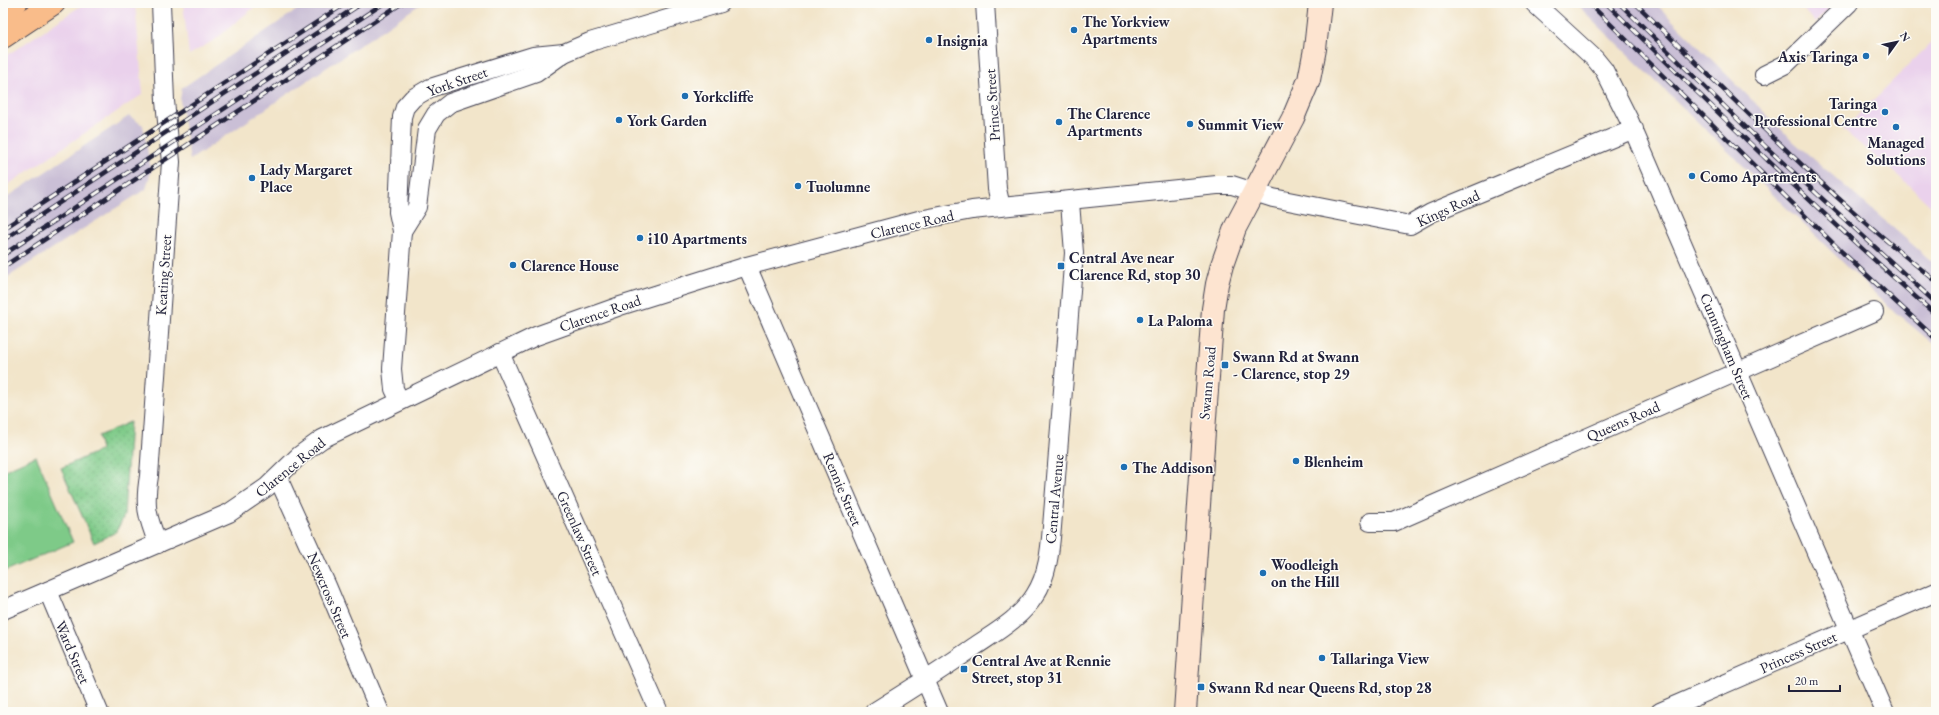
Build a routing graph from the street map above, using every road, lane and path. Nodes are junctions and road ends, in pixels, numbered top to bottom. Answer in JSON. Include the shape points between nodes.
{"nodes":[{"id":1,"x":16,"y":3,"type":"edge"},
{"id":2,"x":40,"y":3,"type":"edge"},
{"id":3,"x":54,"y":3,"type":"edge"},
{"id":4,"x":161,"y":3,"type":"edge"},
{"id":5,"x":721,"y":3,"type":"edge"},
{"id":6,"x":985,"y":3,"type":"edge"},
{"id":7,"x":1320,"y":3,"type":"edge"},
{"id":8,"x":1534,"y":3,"type":"edge"},
{"id":9,"x":1849,"y":3,"type":"edge"},
{"id":10,"x":3,"y":12,"type":"edge"},
{"id":11,"x":5,"y":35,"type":"edge"},
{"id":12,"x":564,"y":53,"type":"junction"},
{"id":13,"x":1764,"y":75,"type":"dead end"},
{"id":14,"x":1634,"y":128,"type":"junction"},
{"id":15,"x":1254,"y":193,"type":"junction"},
{"id":16,"x":1070,"y":202,"type":"junction"},
{"id":17,"x":1001,"y":207,"type":"junction"},
{"id":18,"x":402,"y":231,"type":"junction"},
{"id":19,"x":747,"y":266,"type":"junction"},
{"id":20,"x":1874,"y":312,"type":"dead end"},
{"id":21,"x":500,"y":353,"type":"junction"},
{"id":22,"x":1738,"y":371,"type":"junction"},
{"id":23,"x":400,"y":401,"type":"junction"},
{"id":24,"x":278,"y":478,"type":"junction"},
{"id":25,"x":1370,"y":522,"type":"dead end"},
{"id":26,"x":158,"y":544,"type":"junction"},
{"id":27,"x":48,"y":591,"type":"junction"},
{"id":28,"x":1936,"y":592,"type":"edge"},
{"id":29,"x":3,"y":610,"type":"edge"},
{"id":30,"x":1849,"y":630,"type":"junction"},
{"id":31,"x":926,"y":679,"type":"junction"},
{"id":32,"x":99,"y":712,"type":"edge"},
{"id":33,"x":380,"y":712,"type":"edge"},
{"id":34,"x":660,"y":712,"type":"edge"},
{"id":35,"x":874,"y":712,"type":"edge"},
{"id":36,"x":939,"y":712,"type":"edge"},
{"id":37,"x":1185,"y":712,"type":"edge"},
{"id":38,"x":1660,"y":712,"type":"edge"},
{"id":39,"x":1885,"y":712,"type":"edge"}],
"edges":[{"from":1,"to":10,"type":"main road"},
{"from":2,"to":11,"type":"main road"},
{"from":3,"to":11,"type":"main road"},
{"from":4,"to":26,"type":"street","name":"Keating Street","via":[[165,101],[171,162],[150,476],[146,498],[149,521]]},
{"from":5,"to":12,"type":"street","name":"York Street","via":[[590,42]]},
{"from":6,"to":17,"type":"street","name":"Prince Street","via":[[997,189]]},
{"from":7,"to":15,"type":"main road","name":"Swann Road","via":[[1309,80],[1293,118]]},
{"from":8,"to":14,"type":"street","name":"Cunningham Street","via":[[1604,70]]},
{"from":9,"to":13,"type":"street","via":[[1786,64]]},
{"from":12,"to":18,"type":"street","name":"York Street","via":[[536,73],[450,103],[436,114],[427,129],[417,206]]},
{"from":12,"to":18,"type":"street","name":"York Street","via":[[533,56],[430,88],[413,98],[405,107],[402,116],[398,212]]},
{"from":14,"to":15,"type":"street","name":"Kings Road","via":[[1431,213],[1410,226]]},
{"from":14,"to":22,"type":"street","name":"Cunningham Street"},
{"from":15,"to":16,"type":"street","name":"Clarence Road","via":[[1232,185],[1217,185]]},
{"from":15,"to":37,"type":"main road","name":"Swann Road","via":[[1227,249],[1213,309]]},
{"from":16,"to":17,"type":"street","name":"Clarence Road"},
{"from":16,"to":31,"type":"street","name":"Central Avenue","via":[[1074,253],[1052,527],[1045,571],[1035,595],[1018,615]]},
{"from":17,"to":19,"type":"street","name":"Clarence Road","via":[[919,220]]},
{"from":18,"to":23,"type":"street","name":"York Street","via":[[392,369],[394,389]]},
{"from":19,"to":21,"type":"street","name":"Clarence Road","via":[[536,336]]},
{"from":19,"to":31,"type":"street","name":"Rennie Street"},
{"from":20,"to":22,"type":"street","name":"Queens Road"},
{"from":21,"to":23,"type":"street","name":"Clarence Road"},
{"from":21,"to":34,"type":"street","name":"Greenlaw Street"},
{"from":22,"to":25,"type":"street","name":"Queens Road","via":[[1394,522]]},
{"from":22,"to":30,"type":"street","name":"Cunningham Street"},
{"from":23,"to":24,"type":"street","name":"Clarence Road","via":[[322,439],[300,455]]},
{"from":24,"to":26,"type":"street","name":"Clarence Road","via":[[235,510]]},
{"from":24,"to":33,"type":"street","name":"Newcross Street"},
{"from":26,"to":27,"type":"street","name":"Clarence Road"},
{"from":27,"to":29,"type":"street","name":"Clarence Road"},
{"from":27,"to":32,"type":"street","name":"Ward Street"},
{"from":28,"to":30,"type":"street","name":"Princess Street"},
{"from":30,"to":38,"type":"street","name":"Princess Street"},
{"from":30,"to":39,"type":"street","name":"Cunningham Street"},
{"from":31,"to":35,"type":"street","name":"Central Avenue"},
{"from":31,"to":36,"type":"street","name":"Rennie Street"}]}
